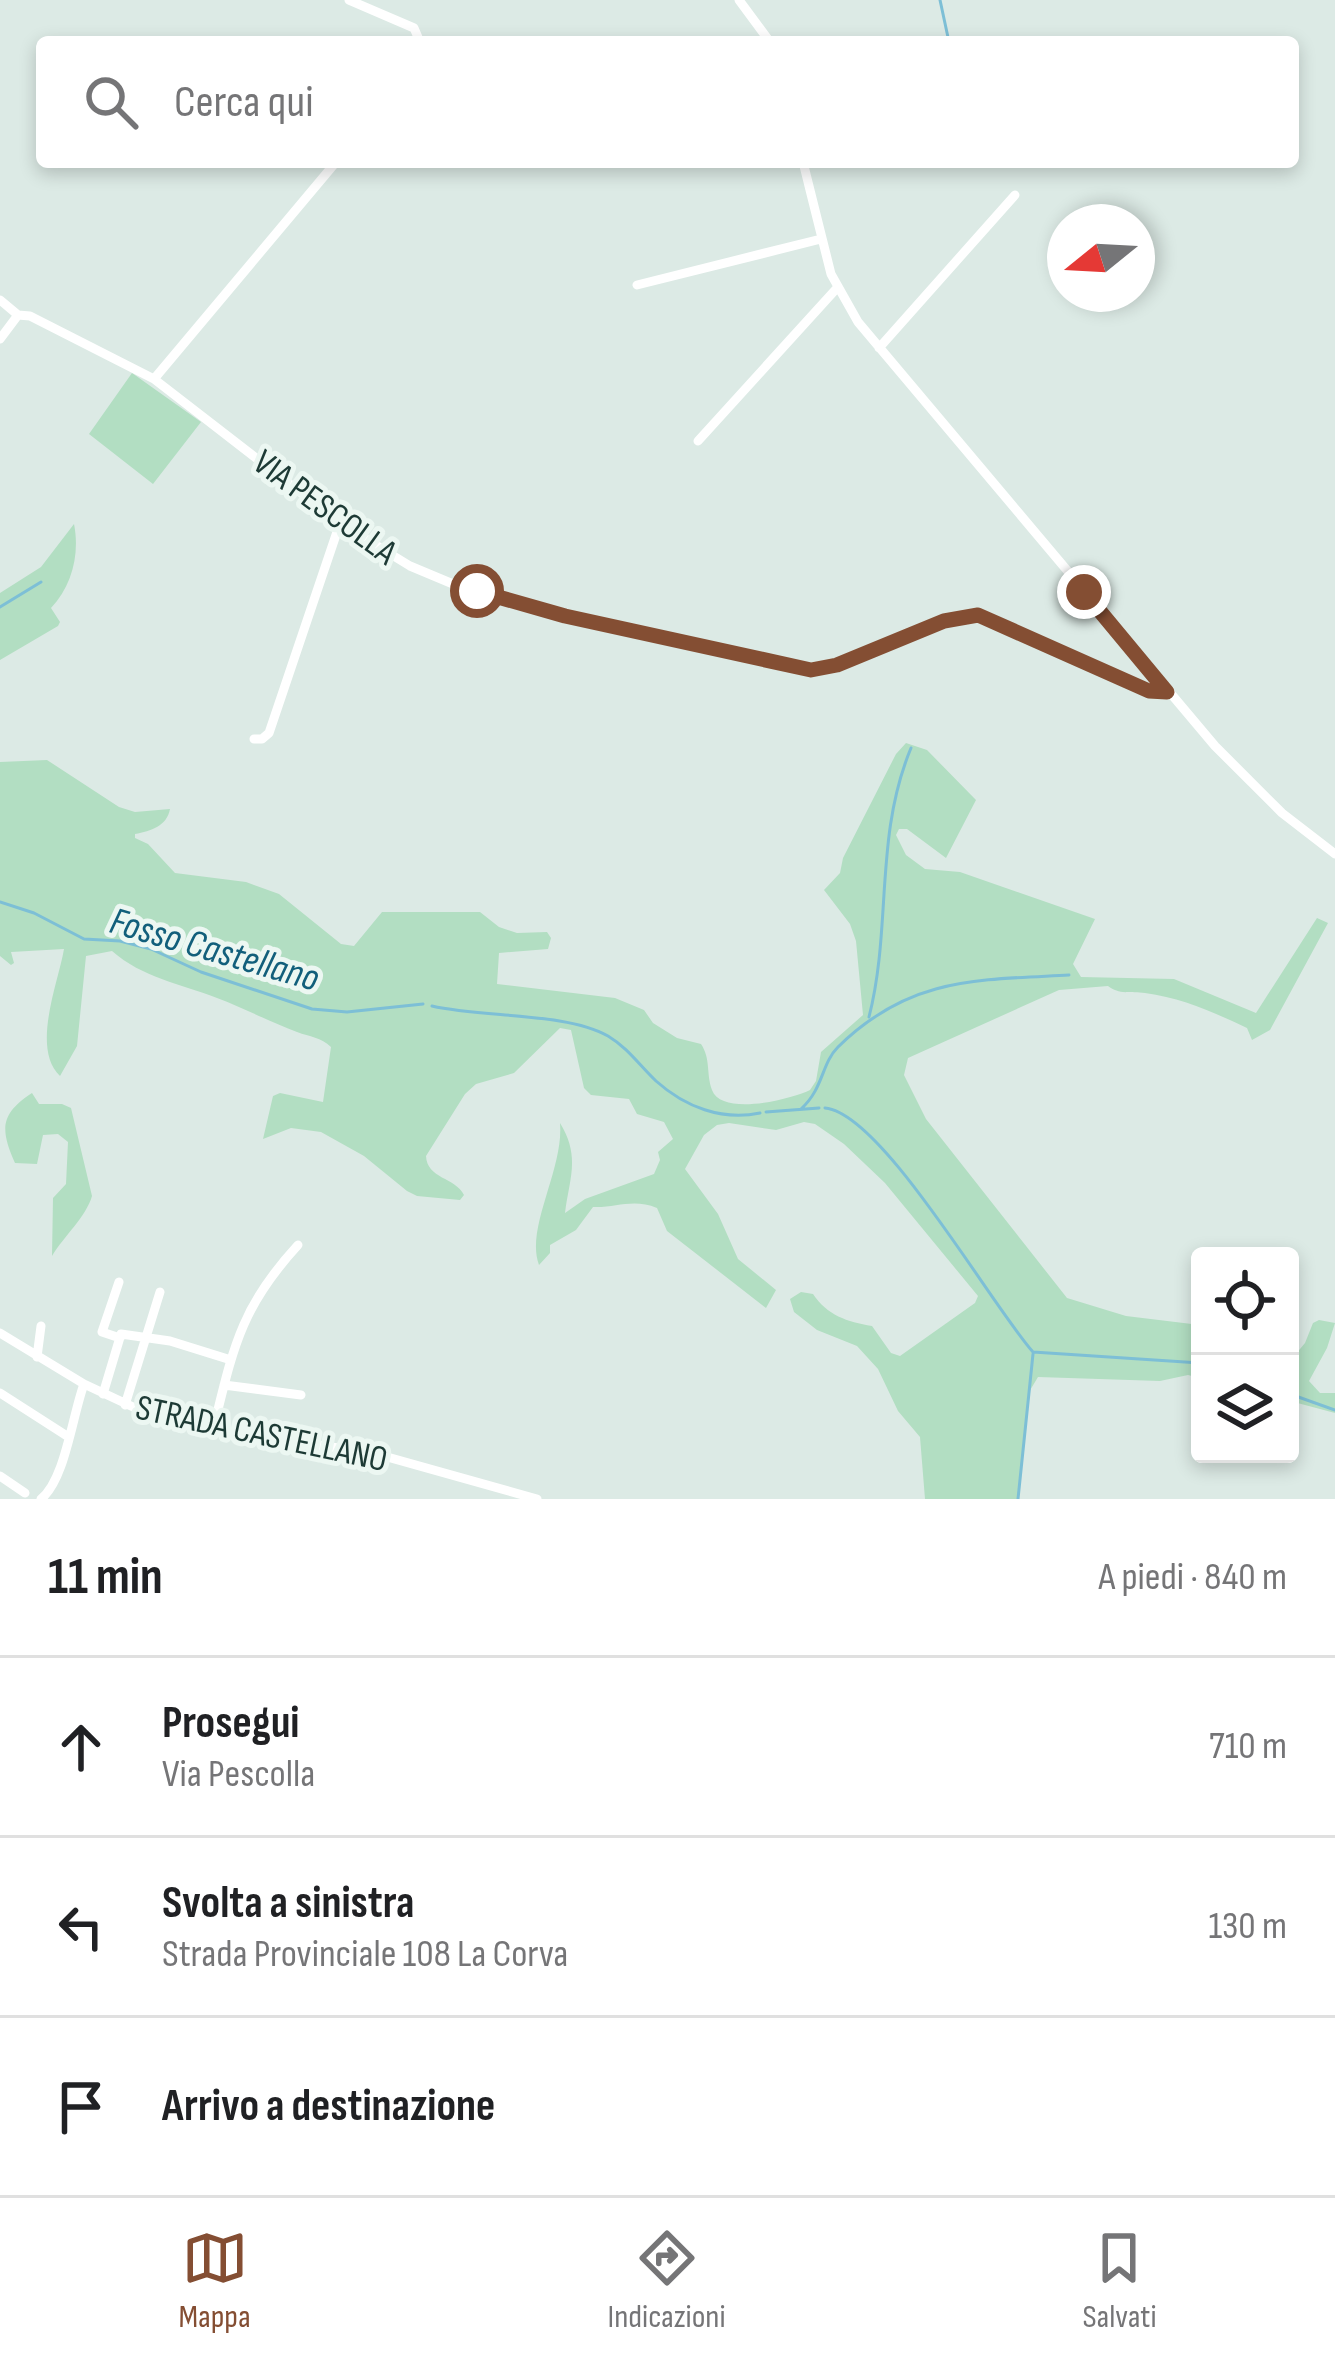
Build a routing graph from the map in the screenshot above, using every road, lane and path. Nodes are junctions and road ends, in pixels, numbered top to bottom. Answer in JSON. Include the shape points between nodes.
{"nodes":[{"id":1,"x":349,"y":0,"type":"edge"},
{"id":2,"x":739,"y":0,"type":"edge"},
{"id":3,"x":417,"y":36,"type":"edge"},
{"id":4,"x":763,"y":36,"type":"edge"},
{"id":5,"x":331,"y":168,"type":"edge"},
{"id":6,"x":804,"y":168,"type":"edge"},
{"id":7,"x":1015,"y":195,"type":"dead end"},
{"id":8,"x":821,"y":239,"type":"junction"},
{"id":9,"x":637,"y":285,"type":"dead end"},
{"id":10,"x":837,"y":288,"type":"junction"},
{"id":11,"x":0,"y":301,"type":"edge"},
{"id":12,"x":18,"y":315,"type":"junction"},
{"id":13,"x":0,"y":339,"type":"edge"},
{"id":14,"x":879,"y":348,"type":"junction"},
{"id":15,"x":154,"y":379,"type":"junction"},
{"id":16,"x":698,"y":441,"type":"dead end"},
{"id":17,"x":340,"y":523,"type":"junction"},
{"id":18,"x":1167,"y":692,"type":"junction"},
{"id":19,"x":254,"y":739,"type":"dead end"},
{"id":20,"x":1335,"y":854,"type":"edge"},
{"id":21,"x":298,"y":1245,"type":"dead end"},
{"id":22,"x":118,"y":1282,"type":"dead end"},
{"id":23,"x":160,"y":1292,"type":"dead end"},
{"id":24,"x":41,"y":1326,"type":"dead end"},
{"id":25,"x":0,"y":1333,"type":"edge"},
{"id":26,"x":119,"y":1338,"type":"junction"},
{"id":27,"x":146,"y":1339,"type":"junction"},
{"id":28,"x":37,"y":1357,"type":"junction"},
{"id":29,"x":231,"y":1360,"type":"junction"},
{"id":30,"x":84,"y":1384,"type":"junction"},
{"id":31,"x":224,"y":1385,"type":"junction"},
{"id":32,"x":0,"y":1394,"type":"edge"},
{"id":33,"x":103,"y":1394,"type":"junction"},
{"id":34,"x":301,"y":1396,"type":"dead end"},
{"id":35,"x":124,"y":1405,"type":"junction"},
{"id":36,"x":213,"y":1430,"type":"junction"},
{"id":37,"x":67,"y":1436,"type":"junction"},
{"id":38,"x":0,"y":1477,"type":"edge"},
{"id":39,"x":25,"y":1492,"type":"dead end"},
{"id":40,"x":41,"y":1499,"type":"edge"},
{"id":41,"x":537,"y":1499,"type":"edge"}],
"edges":[{"from":1,"to":3,"type":"street"},
{"from":2,"to":4,"type":"street"},
{"from":5,"to":15,"type":"street"},
{"from":6,"to":8,"type":"street"},
{"from":7,"to":14,"type":"street"},
{"from":8,"to":9,"type":"street"},
{"from":8,"to":10,"type":"street"},
{"from":10,"to":14,"type":"street"},
{"from":10,"to":16,"type":"street"},
{"from":11,"to":12,"type":"street","name":"VIA PESCOLLA"},
{"from":12,"to":13,"type":"street"},
{"from":12,"to":15,"type":"street","name":"VIA PESCOLLA"},
{"from":14,"to":18,"type":"street"},
{"from":15,"to":17,"type":"street","name":"VIA PESCOLLA"},
{"from":17,"to":18,"type":"street","name":"VIA PESCOLLA","via":[[453,584],[798,669],[825,669],[978,615]]},
{"from":17,"to":19,"type":"street","via":[[269,733]]},
{"from":18,"to":20,"type":"street","via":[[1282,813]]},
{"from":21,"to":29,"type":"street","via":[[258,1292]]},
{"from":22,"to":26,"type":"street","via":[[102,1332]]},
{"from":23,"to":27,"type":"street"},
{"from":24,"to":28,"type":"street"},
{"from":25,"to":28,"type":"street","name":"STRADA CASTELLANO"},
{"from":26,"to":27,"type":"street"},
{"from":26,"to":33,"type":"street"},
{"from":27,"to":29,"type":"street"},
{"from":27,"to":35,"type":"street"},
{"from":28,"to":30,"type":"street","name":"STRADA CASTELLANO"},
{"from":29,"to":31,"type":"street"},
{"from":30,"to":33,"type":"street","name":"STRADA CASTELLANO"},
{"from":30,"to":37,"type":"street"},
{"from":31,"to":34,"type":"street"},
{"from":31,"to":36,"type":"street"},
{"from":32,"to":37,"type":"street"},
{"from":33,"to":35,"type":"street","name":"STRADA CASTELLANO"},
{"from":35,"to":36,"type":"street","name":"STRADA CASTELLANO"},
{"from":36,"to":41,"type":"street","name":"STRADA CASTELLANO","via":[[373,1453]]},
{"from":37,"to":40,"type":"street","via":[[57,1482]]},
{"from":38,"to":39,"type":"street"}]}
